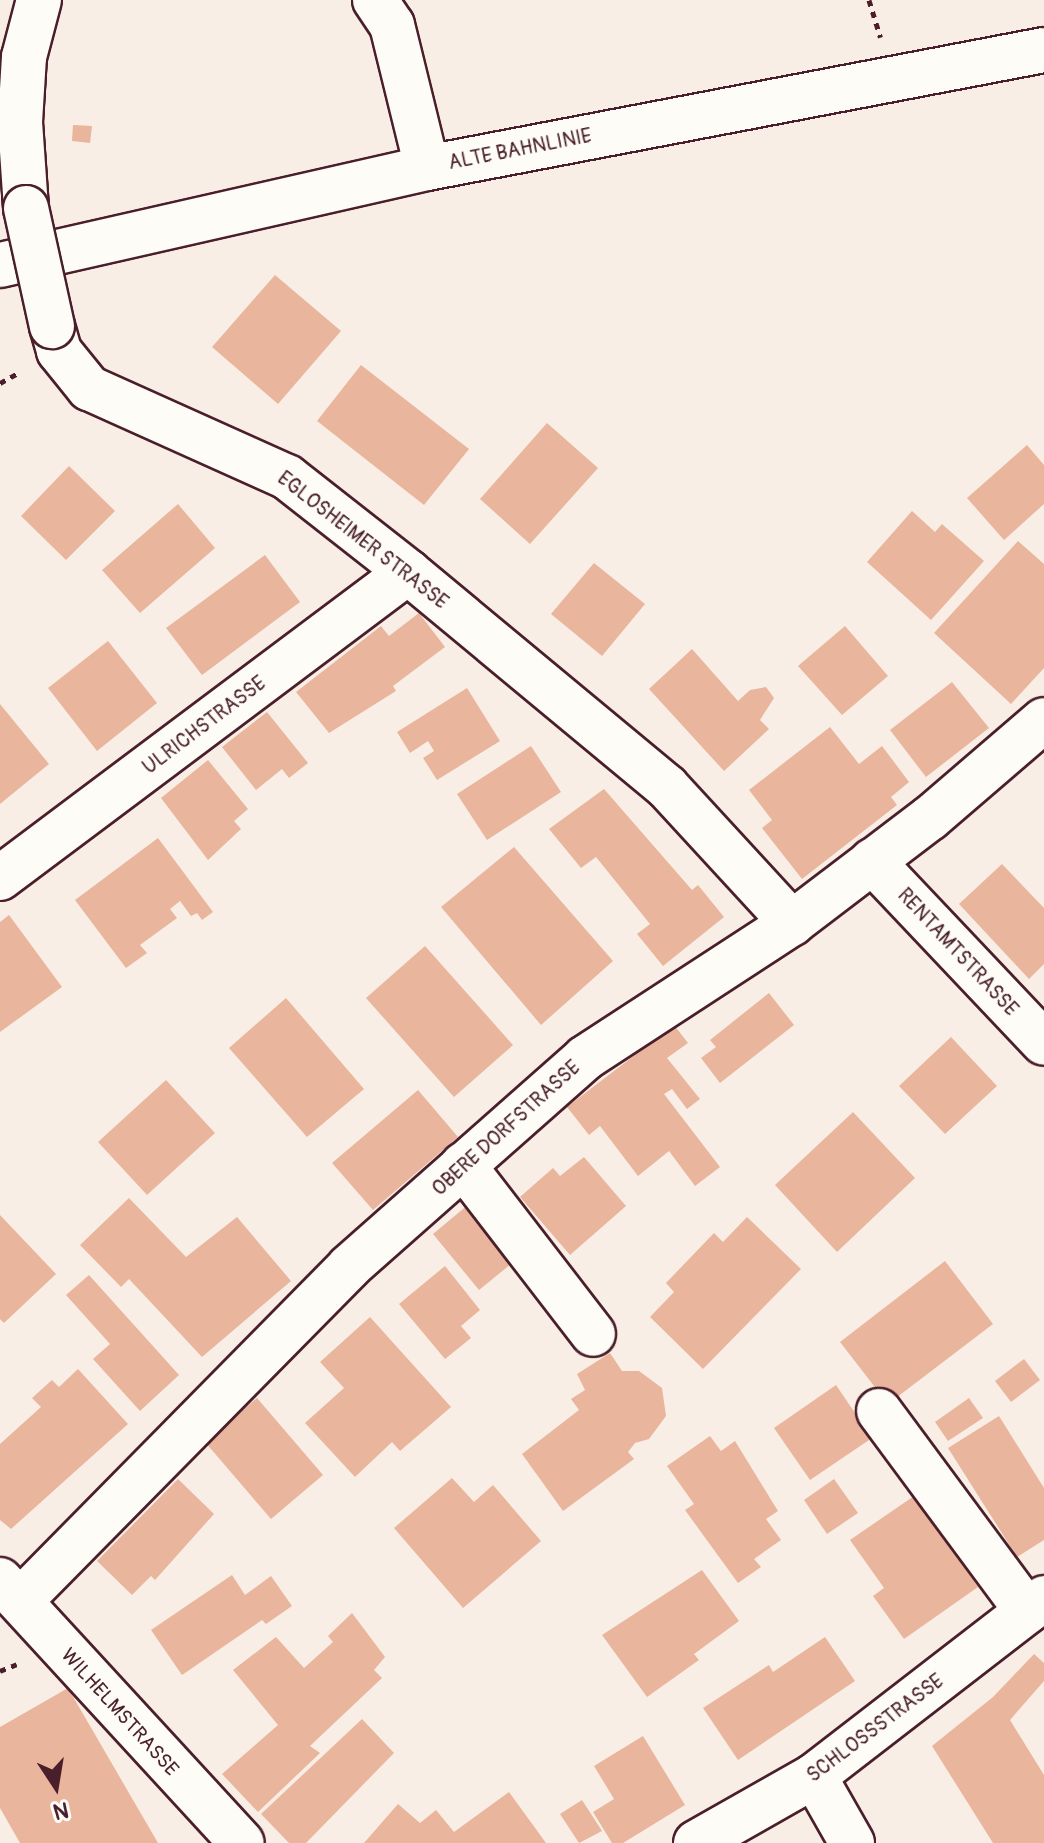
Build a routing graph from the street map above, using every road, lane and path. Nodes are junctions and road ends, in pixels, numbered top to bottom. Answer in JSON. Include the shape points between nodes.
{"nodes":[{"id":1,"x":39,"y":0,"type":"edge"},
{"id":2,"x":375,"y":0,"type":"edge"},
{"id":3,"x":1044,"y":50,"type":"edge"},
{"id":4,"x":12,"y":62,"type":"edge"},
{"id":5,"x":427,"y":168,"type":"junction"},
{"id":6,"x":0,"y":265,"type":"edge"},
{"id":7,"x":408,"y":572,"type":"junction"},
{"id":8,"x":1044,"y":720,"type":"edge"},
{"id":9,"x":872,"y":861,"type":"junction"},
{"id":10,"x":0,"y":878,"type":"edge"},
{"id":11,"x":792,"y":923,"type":"junction"},
{"id":12,"x":1044,"y":1043,"type":"edge"},
{"id":13,"x":463,"y":1165,"type":"junction"},
{"id":14,"x":593,"y":1334,"type":"dead end"},
{"id":15,"x":879,"y":1411,"type":"dead end"},
{"id":16,"x":11,"y":1590,"type":"edge"},
{"id":17,"x":1035,"y":1605,"type":"edge"},
{"id":18,"x":814,"y":1776,"type":"junction"},
{"id":19,"x":242,"y":1843,"type":"edge"},
{"id":20,"x":696,"y":1843,"type":"edge"},
{"id":21,"x":852,"y":1843,"type":"edge"}],
"edges":[{"from":1,"to":4,"type":"street","name":"EGLOSHEIMER STRASSE"},
{"from":2,"to":5,"type":"street","via":[[392,25]]},
{"from":3,"to":5,"type":"street","name":"ALTE BAHNLINIE"},
{"from":4,"to":7,"type":"street","name":"EGLOSHEIMER STRASSE","bridge":true,"via":[[26,208],[59,351],[89,388],[287,477]]},
{"from":5,"to":6,"type":"street","name":"ALTE BAHNLINIE"},
{"from":7,"to":10,"type":"street","name":"ULRICHSTRASSE"},
{"from":7,"to":11,"type":"street","name":"EGLOSHEIMER STRASSE","via":[[667,787]]},
{"from":8,"to":9,"type":"street","name":"OBERE DORFSTRASSE"},
{"from":9,"to":11,"type":"street","name":"OBERE DORFSTRASSE"},
{"from":9,"to":12,"type":"street","name":"RENTAMTSTRASSE"},
{"from":11,"to":13,"type":"street","name":"OBERE DORFSTRASSE","via":[[585,1058]]},
{"from":13,"to":14,"type":"street"},
{"from":13,"to":16,"type":"street","name":"OBERE DORFSTRASSE"},
{"from":15,"to":17,"type":"street"},
{"from":16,"to":19,"type":"street","name":"WILHELMSTRASSE"},
{"from":17,"to":18,"type":"street","name":"SCHLOSSSTRASSE"},
{"from":18,"to":20,"type":"street","name":"SCHLOSSSTRASSE"},
{"from":18,"to":21,"type":"street"}]}
